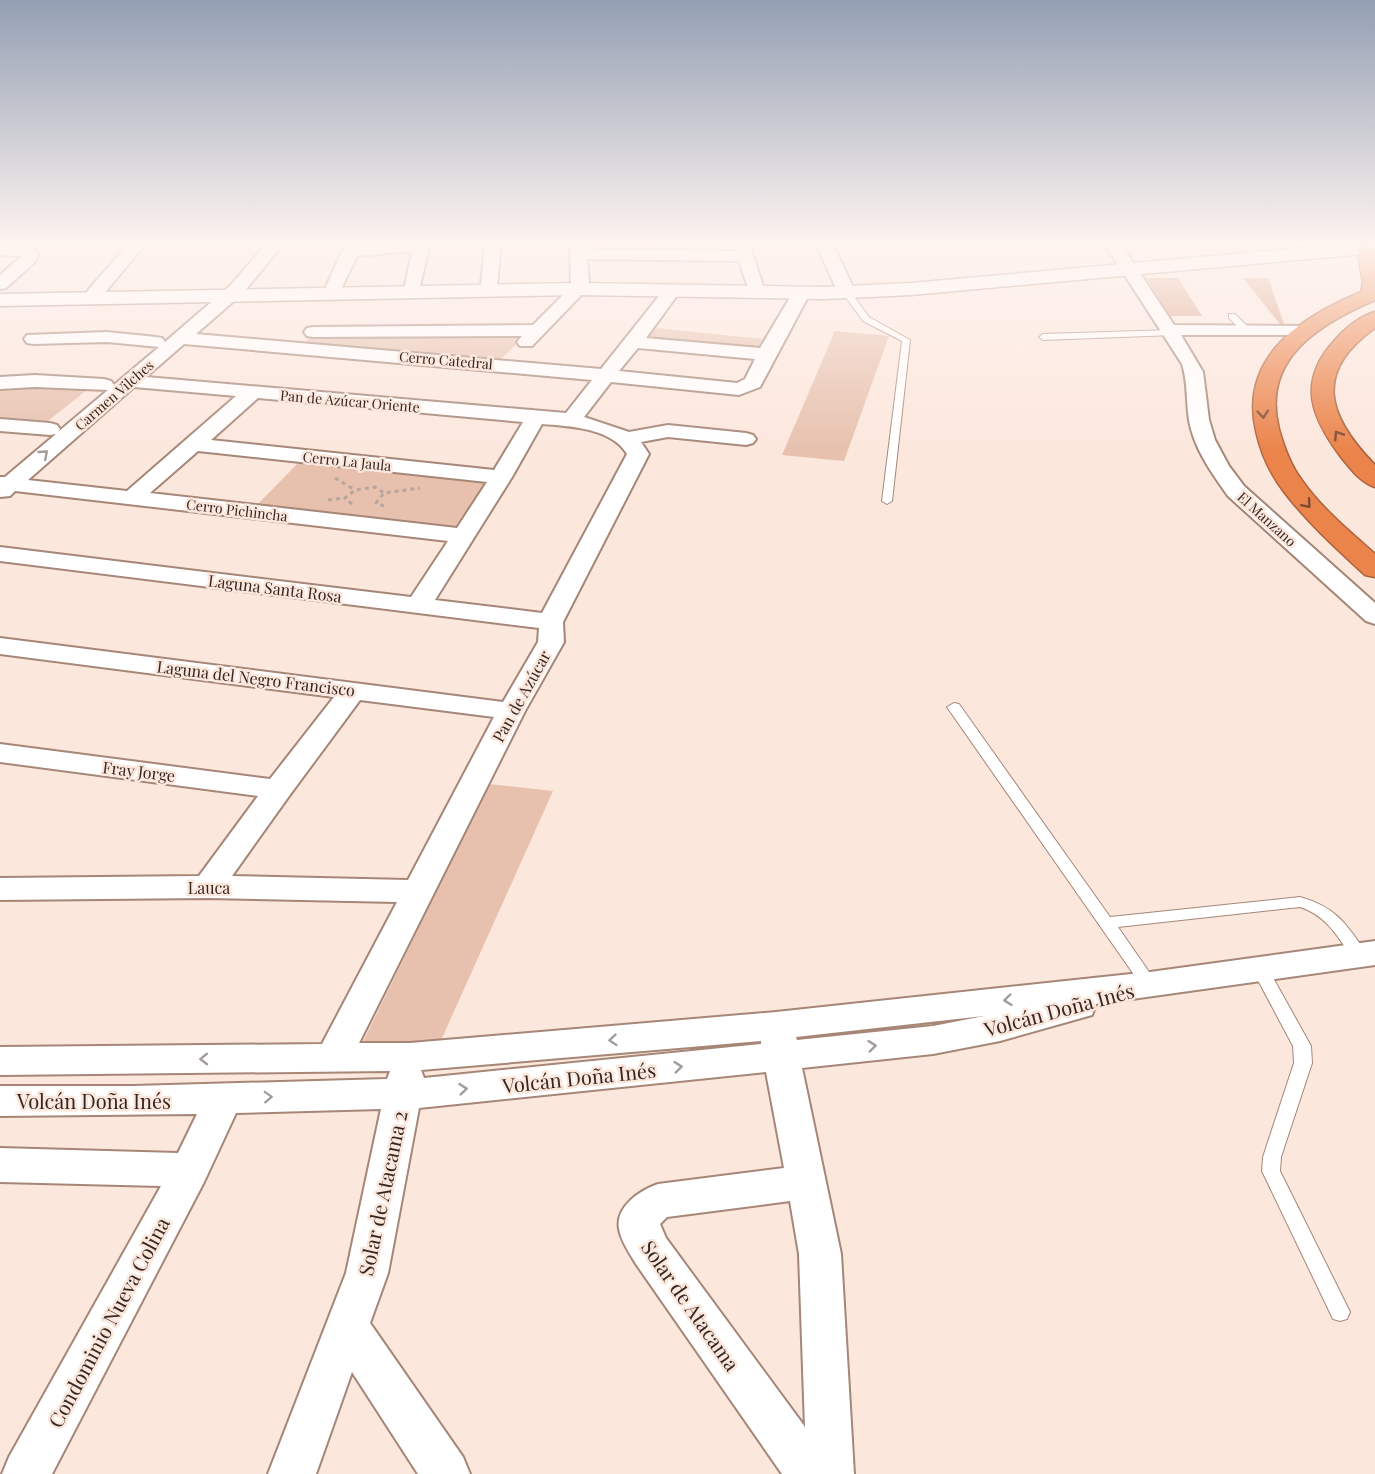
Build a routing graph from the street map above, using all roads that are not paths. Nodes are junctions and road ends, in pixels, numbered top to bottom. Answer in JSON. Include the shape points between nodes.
{"nodes":[{"id":1,"x":197,"y":312,"type":"edge"},
{"id":2,"x":206,"y":312,"type":"edge"},
{"id":3,"x":556,"y":312,"type":"edge"},
{"id":4,"x":657,"y":312,"type":"edge"},
{"id":5,"x":790,"y":312,"type":"edge"},
{"id":6,"x":861,"y":312,"type":"edge"},
{"id":7,"x":1157,"y":312,"type":"edge"},
{"id":8,"x":1332,"y":312,"type":"edge"},
{"id":9,"x":1370,"y":324,"type":"edge"},
{"id":10,"x":648,"y":325,"type":"junction"},
{"id":11,"x":672,"y":327,"type":"dead end"},
{"id":12,"x":539,"y":330,"type":"junction"},
{"id":13,"x":1305,"y":330,"type":"junction"},
{"id":14,"x":1170,"y":331,"type":"junction"},
{"id":15,"x":753,"y":334,"type":"dead end"},
{"id":16,"x":776,"y":337,"type":"junction"},
{"id":17,"x":1043,"y":337,"type":"dead end"},
{"id":18,"x":181,"y":338,"type":"junction"},
{"id":19,"x":33,"y":339,"type":"dead end"},
{"id":20,"x":156,"y":342,"type":"junction"},
{"id":21,"x":633,"y":342,"type":"junction"},
{"id":22,"x":285,"y":346,"type":"junction"},
{"id":23,"x":766,"y":354,"type":"junction"},
{"id":24,"x":503,"y":365,"type":"junction"},
{"id":25,"x":604,"y":374,"type":"junction"},
{"id":26,"x":130,"y":381,"type":"junction"},
{"id":27,"x":0,"y":382,"type":"edge"},
{"id":28,"x":104,"y":385,"type":"junction"},
{"id":29,"x":253,"y":392,"type":"junction"},
{"id":30,"x":535,"y":418,"type":"junction"},
{"id":31,"x":571,"y":420,"type":"junction"},
{"id":32,"x":0,"y":425,"type":"edge"},
{"id":33,"x":50,"y":429,"type":"junction"},
{"id":34,"x":625,"y":439,"type":"junction"},
{"id":35,"x":746,"y":439,"type":"dead end"},
{"id":36,"x":193,"y":444,"type":"junction"},
{"id":37,"x":501,"y":477,"type":"junction"},
{"id":38,"x":1375,"y":479,"type":"edge"},
{"id":39,"x":3,"y":483,"type":"edge"},
{"id":40,"x":132,"y":498,"type":"junction"},
{"id":41,"x":887,"y":501,"type":"dead end"},
{"id":42,"x":463,"y":537,"type":"junction"},
{"id":43,"x":0,"y":554,"type":"edge"},
{"id":44,"x":1375,"y":569,"type":"edge"},
{"id":45,"x":419,"y":605,"type":"junction"},
{"id":46,"x":1375,"y":616,"type":"edge"},
{"id":47,"x":550,"y":621,"type":"junction"},
{"id":48,"x":0,"y":646,"type":"edge"},
{"id":49,"x":354,"y":691,"type":"junction"},
{"id":50,"x":954,"y":707,"type":"dead end"},
{"id":51,"x":511,"y":711,"type":"junction"},
{"id":52,"x":0,"y":753,"type":"edge"},
{"id":53,"x":278,"y":789,"type":"junction"},
{"id":54,"x":208,"y":887,"type":"junction"},
{"id":55,"x":0,"y":889,"type":"edge"},
{"id":56,"x":418,"y":891,"type":"junction"},
{"id":57,"x":1107,"y":923,"type":"junction"},
{"id":58,"x":1367,"y":954,"type":"edge"},
{"id":59,"x":1260,"y":969,"type":"junction"},
{"id":60,"x":1150,"y":984,"type":"junction"},
{"id":61,"x":779,"y":1041,"type":"junction"},
{"id":62,"x":333,"y":1058,"type":"junction"},
{"id":63,"x":0,"y":1061,"type":"edge"},
{"id":64,"x":406,"y":1075,"type":"junction"},
{"id":65,"x":224,"y":1098,"type":"junction"},
{"id":66,"x":0,"y":1101,"type":"edge"},
{"id":67,"x":0,"y":1165,"type":"edge"},
{"id":68,"x":190,"y":1170,"type":"junction"},
{"id":69,"x":807,"y":1182,"type":"junction"},
{"id":70,"x":1340,"y":1312,"type":"dead end"},
{"id":71,"x":347,"y":1326,"type":"junction"},
{"id":72,"x":26,"y":1474,"type":"edge"},
{"id":73,"x":292,"y":1474,"type":"edge"},
{"id":74,"x":447,"y":1474,"type":"edge"},
{"id":75,"x":810,"y":1474,"type":"edge"},
{"id":76,"x":830,"y":1474,"type":"edge"}],
"edges":[{"from":1,"to":20,"type":"street","name":"Carmen Vilches"},
{"from":2,"to":18,"type":"street","name":"Carmen Vilches"},
{"from":3,"to":12,"type":"street"},
{"from":4,"to":10,"type":"street"},
{"from":5,"to":16,"type":"street","name":"Cerro Catedral"},
{"from":6,"to":41,"type":"lane","via":[[866,319],[906,340]]},
{"from":7,"to":14,"type":"street","name":"El Manzano"},
{"from":8,"to":13,"type":"highway"},
{"from":38,"to":9,"type":"highway","one_way":true,"via":[[1356,461],[1334,430],[1323,406],[1321,390],[1323,374],[1334,352]]},
{"from":10,"to":11,"type":"street"},
{"from":10,"to":21,"type":"street"},
{"from":12,"to":22,"type":"street","via":[[309,332],[293,337]]},
{"from":12,"to":24,"type":"street"},
{"from":13,"to":14,"type":"street","via":[[1239,323]]},
{"from":13,"to":44,"type":"highway","one_way":true,"via":[[1285,349],[1270,372],[1262,404],[1265,428],[1274,455],[1293,487]]},
{"from":14,"to":17,"type":"lane"},
{"from":14,"to":46,"type":"street","name":"El Manzano","via":[[1196,375],[1202,433],[1224,475],[1236,491]]},
{"from":15,"to":16,"type":"street"},
{"from":16,"to":23,"type":"street","name":"Cerro Catedral"},
{"from":18,"to":22,"type":"street","name":"Cerro Catedral"},
{"from":18,"to":26,"type":"street","name":"Carmen Vilches"},
{"from":19,"to":20,"type":"street","via":[[107,337]]},
{"from":20,"to":28,"type":"street","name":"Carmen Vilches"},
{"from":21,"to":23,"type":"street"},
{"from":21,"to":25,"type":"street"},
{"from":22,"to":24,"type":"street","name":"Cerro Catedral"},
{"from":23,"to":25,"type":"street","name":"Cerro Catedral","via":[[753,383],[740,389]]},
{"from":24,"to":25,"type":"street","name":"Cerro Catedral"},
{"from":25,"to":31,"type":"street"},
{"from":26,"to":29,"type":"street","name":"Pan de Azúcar Oriente"},
{"from":39,"to":26,"type":"street","name":"Carmen Vilches","one_way":true},
{"from":27,"to":28,"type":"street"},
{"from":28,"to":33,"type":"street","name":"Carmen Vilches"},
{"from":29,"to":30,"type":"street","name":"Pan de Azúcar Oriente"},
{"from":29,"to":36,"type":"street"},
{"from":30,"to":31,"type":"street","name":"Pan de Azúcar Oriente"},
{"from":30,"to":37,"type":"street"},
{"from":31,"to":34,"type":"street"},
{"from":32,"to":33,"type":"street"},
{"from":33,"to":39,"type":"street","name":"Carmen Vilches"},
{"from":34,"to":35,"type":"street","via":[[668,431]]},
{"from":34,"to":47,"type":"street","name":"Pan de Azúcar","via":[[638,454]]},
{"from":36,"to":37,"type":"street","name":"Cerro La Jaula"},
{"from":36,"to":40,"type":"street"},
{"from":37,"to":42,"type":"street"},
{"from":39,"to":40,"type":"street","name":"Cerro Pichincha"},
{"from":40,"to":42,"type":"street","name":"Cerro Pichincha"},
{"from":42,"to":45,"type":"street"},
{"from":43,"to":45,"type":"street","name":"Laguna Santa Rosa"},
{"from":45,"to":47,"type":"street","name":"Laguna Santa Rosa"},
{"from":47,"to":51,"type":"street","name":"Pan de Azúcar","via":[[551,642]]},
{"from":48,"to":49,"type":"street","name":"Laguna del Negro Francisco"},
{"from":49,"to":51,"type":"street","name":"Laguna del Negro Francisco"},
{"from":49,"to":53,"type":"street"},
{"from":50,"to":57,"type":"lane"},
{"from":51,"to":56,"type":"street","name":"Pan de Azúcar"},
{"from":52,"to":53,"type":"street","name":"Fray Jorge"},
{"from":53,"to":54,"type":"street"},
{"from":54,"to":55,"type":"street","name":"Lauca"},
{"from":54,"to":56,"type":"street","name":"Lauca"},
{"from":56,"to":62,"type":"street","name":"Pan de Azúcar"},
{"from":57,"to":58,"type":"lane","via":[[1300,902],[1330,914]]},
{"from":57,"to":60,"type":"lane"},
{"from":58,"to":59,"type":"street","name":"Volcán Doña Inés"},
{"from":59,"to":60,"type":"street","name":"Volcán Doña Inés"},
{"from":59,"to":70,"type":"lane","via":[[1302,1046],[1303,1063],[1272,1157],[1271,1171]]},
{"from":60,"to":61,"type":"street","name":"Volcán Doña Inés","via":[[1048,1015],[933,1040]]},
{"from":61,"to":64,"type":"street","name":"Volcán Doña Inés"},
{"from":61,"to":69,"type":"street"},
{"from":62,"to":63,"type":"street","name":"Volcán Doña Inés","one_way":true},
{"from":62,"to":64,"type":"street","name":"Volcán Doña Inés"},
{"from":65,"to":64,"type":"street","name":"Volcán Doña Inés","one_way":true},
{"from":64,"to":71,"type":"street","name":"Solar de Atacama 2","via":[[368,1273]]},
{"from":65,"to":66,"type":"street","name":"Volcán Doña Inés"},
{"from":65,"to":68,"type":"street","name":"Condominio Nueva Colina"},
{"from":67,"to":68,"type":"street"},
{"from":68,"to":72,"type":"street","name":"Condominio Nueva Colina"},
{"from":69,"to":75,"type":"street","name":"Solar de Atacama","via":[[658,1201],[642,1212],[639,1222],[651,1251]]},
{"from":69,"to":76,"type":"street","via":[[820,1254]]},
{"from":71,"to":73,"type":"street","name":"Solar de Atacama 2"},
{"from":71,"to":74,"type":"street"}]}
